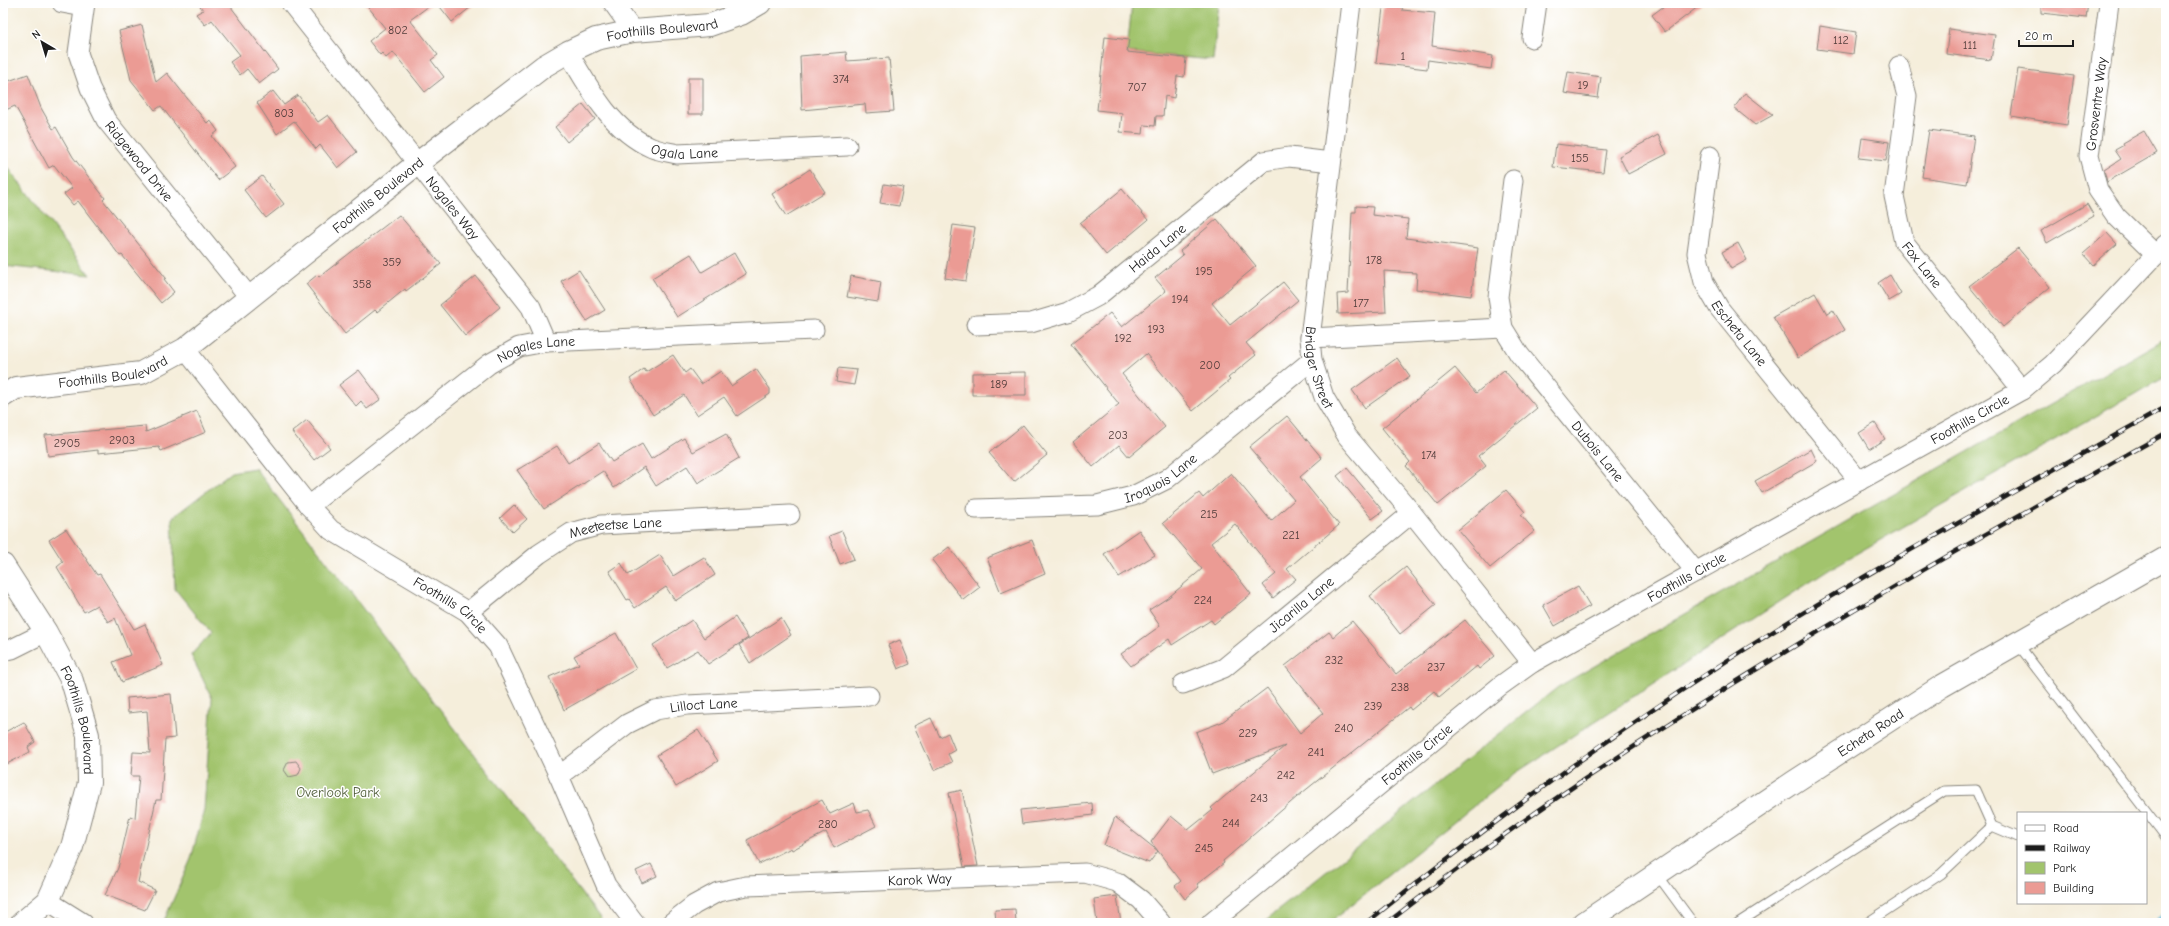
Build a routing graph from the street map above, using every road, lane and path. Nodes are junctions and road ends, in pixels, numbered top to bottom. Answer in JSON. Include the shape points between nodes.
{"nodes":[{"id":1,"x":62,"y":3,"type":"edge"},
{"id":2,"x":291,"y":3,"type":"edge"},
{"id":3,"x":613,"y":3,"type":"edge"},
{"id":4,"x":760,"y":3,"type":"edge"},
{"id":5,"x":1351,"y":3,"type":"edge"},
{"id":6,"x":1537,"y":3,"type":"edge"},
{"id":7,"x":2109,"y":3,"type":"edge"},
{"id":8,"x":84,"y":5,"type":"edge"},
{"id":9,"x":633,"y":31,"type":"junction"},
{"id":10,"x":1532,"y":38,"type":"dead end"},
{"id":11,"x":568,"y":52,"type":"junction"},
{"id":12,"x":1899,"y":66,"type":"dead end"},
{"id":13,"x":847,"y":146,"type":"dead end"},
{"id":14,"x":1710,"y":156,"type":"dead end"},
{"id":15,"x":1331,"y":162,"type":"junction"},
{"id":16,"x":418,"y":163,"type":"junction"},
{"id":17,"x":1513,"y":180,"type":"dead end"},
{"id":18,"x":2161,"y":249,"type":"edge"},
{"id":19,"x":250,"y":298,"type":"junction"},
{"id":20,"x":976,"y":325,"type":"dead end"},
{"id":21,"x":1502,"y":328,"type":"junction"},
{"id":22,"x":814,"y":330,"type":"dead end"},
{"id":23,"x":1310,"y":338,"type":"junction"},
{"id":24,"x":546,"y":342,"type":"junction"},
{"id":25,"x":186,"y":349,"type":"junction"},
{"id":26,"x":1312,"y":360,"type":"junction"},
{"id":27,"x":2022,"y":390,"type":"junction"},
{"id":28,"x":3,"y":396,"type":"edge"},
{"id":29,"x":1859,"y":481,"type":"junction"},
{"id":30,"x":309,"y":506,"type":"junction"},
{"id":31,"x":976,"y":509,"type":"dead end"},
{"id":32,"x":1412,"y":513,"type":"junction"},
{"id":33,"x":790,"y":515,"type":"dead end"},
{"id":34,"x":2166,"y":558,"type":"edge"},
{"id":35,"x":3,"y":565,"type":"edge"},
{"id":36,"x":1696,"y":572,"type":"junction"},
{"id":37,"x":468,"y":612,"type":"junction"},
{"id":38,"x":46,"y":632,"type":"junction"},
{"id":39,"x":2016,"y":642,"type":"junction"},
{"id":40,"x":3,"y":651,"type":"edge"},
{"id":41,"x":1532,"y":663,"type":"junction"},
{"id":42,"x":1183,"y":684,"type":"dead end"},
{"id":43,"x":869,"y":696,"type":"dead end"},
{"id":44,"x":559,"y":776,"type":"junction"},
{"id":45,"x":2147,"y":812,"type":"edge"},
{"id":46,"x":2147,"y":812,"type":"edge"},
{"id":47,"x":1992,"y":826,"type":"junction"},
{"id":48,"x":2017,"y":837,"type":"edge"},
{"id":49,"x":2166,"y":837,"type":"edge"},
{"id":50,"x":1657,"y":874,"type":"junction"},
{"id":51,"x":48,"y":901,"type":"junction"},
{"id":52,"x":22,"y":923,"type":"edge"},
{"id":53,"x":83,"y":923,"type":"edge"},
{"id":54,"x":635,"y":923,"type":"edge"},
{"id":55,"x":671,"y":923,"type":"edge"},
{"id":56,"x":1161,"y":923,"type":"edge"},
{"id":57,"x":1211,"y":923,"type":"edge"},
{"id":58,"x":1584,"y":923,"type":"edge"},
{"id":59,"x":1693,"y":923,"type":"edge"},
{"id":60,"x":1738,"y":923,"type":"edge"},
{"id":61,"x":1867,"y":923,"type":"edge"}],
"edges":[{"from":1,"to":8,"type":"street"},
{"from":2,"to":16,"type":"street","name":"Nogales Way"},
{"from":3,"to":9,"type":"street"},
{"from":4,"to":9,"type":"street","name":"Foothills Boulevard","via":[[740,14],[710,25]]},
{"from":5,"to":15,"type":"street","name":"Bridger Street"},
{"from":6,"to":10,"type":"street"},
{"from":7,"to":18,"type":"street","name":"Grosventre Way","via":[[2089,156],[2098,190],[2116,216]]},
{"from":8,"to":19,"type":"street","name":"Ridgewood Drive","via":[[78,53],[90,88],[106,120]]},
{"from":9,"to":11,"type":"street","name":"Foothills Boulevard","via":[[596,39]]},
{"from":11,"to":13,"type":"street","name":"Ogala Lane","via":[[604,110],[629,134],[653,148],[677,154]]},
{"from":11,"to":16,"type":"street","name":"Foothills Boulevard","via":[[544,66]]},
{"from":12,"to":27,"type":"street","name":"Fox Lane","via":[[1906,96],[1894,196],[1904,242]]},
{"from":14,"to":29,"type":"street","name":"Escheta Lane","via":[[1697,253],[1704,282],[1719,308]]},
{"from":15,"to":20,"type":"street","name":"Haida Lane","via":[[1289,157],[1264,161],[1098,296],[1068,312],[1031,323]]},
{"from":15,"to":23,"type":"street","name":"Bridger Street"},
{"from":16,"to":19,"type":"street","name":"Foothills Boulevard"},
{"from":16,"to":24,"type":"street","name":"Nogales Way","via":[[531,307]]},
{"from":17,"to":21,"type":"street","name":"Dubois Lane","via":[[1498,297]]},
{"from":18,"to":27,"type":"street","name":"Foothills Circle","via":[[2053,364]]},
{"from":19,"to":25,"type":"street","name":"Foothills Boulevard"},
{"from":21,"to":23,"type":"street"},
{"from":21,"to":36,"type":"street","name":"Dubois Lane","via":[[1519,354]]},
{"from":22,"to":24,"type":"street","name":"Nogales Lane"},
{"from":23,"to":26,"type":"street","name":"Bridger Street"},
{"from":24,"to":30,"type":"street","name":"Nogales Lane","via":[[520,348],[489,364]]},
{"from":25,"to":28,"type":"street","name":"Foothills Boulevard","via":[[141,373],[16,388]]},
{"from":25,"to":30,"type":"street","name":"Foothills Circle"},
{"from":26,"to":31,"type":"street","name":"Iroquois Lane","via":[[1167,478],[1133,496],[1097,505]]},
{"from":26,"to":32,"type":"street","name":"Bridger Street","via":[[1324,397],[1347,436]]},
{"from":27,"to":29,"type":"street","name":"Foothills Circle"},
{"from":29,"to":36,"type":"street","name":"Foothills Circle"},
{"from":30,"to":37,"type":"street","name":"Foothills Circle","via":[[331,530]]},
{"from":32,"to":41,"type":"street","name":"Bridger Street"},
{"from":32,"to":42,"type":"street","name":"Jicarilla Lane","via":[[1224,668]]},
{"from":33,"to":37,"type":"street","name":"Meeteetse Lane","via":[[601,525],[571,534],[539,554]]},
{"from":34,"to":39,"type":"street","name":"Echeta Road"},
{"from":35,"to":38,"type":"street","name":"Foothills Boulevard"},
{"from":36,"to":41,"type":"street","name":"Foothills Circle"},
{"from":37,"to":44,"type":"street","name":"Foothills Circle","via":[[498,646]]},
{"from":38,"to":40,"type":"street"},
{"from":38,"to":51,"type":"street","name":"Foothills Boulevard","via":[[72,681],[86,727],[89,783],[72,847]]},
{"from":39,"to":46,"type":"lane"},
{"from":39,"to":50,"type":"street","name":"Echeta Road","via":[[1910,707]]},
{"from":41,"to":57,"type":"street","name":"Foothills Circle","via":[[1500,686]]},
{"from":43,"to":44,"type":"street","name":"Lilloct Lane","via":[[687,705],[655,710],[627,724]]},
{"from":44,"to":54,"type":"street","name":"Foothills Circle","via":[[606,885]]},
{"from":45,"to":49,"type":"lane"},
{"from":47,"to":48,"type":"lane"},
{"from":47,"to":60,"type":"lane","via":[[1976,790],[1944,791]]},
{"from":47,"to":61,"type":"lane","via":[[1941,874]]},
{"from":50,"to":58,"type":"street","name":"Echeta Road"},
{"from":50,"to":59,"type":"lane"},
{"from":51,"to":52,"type":"street","name":"Foothills Boulevard"},
{"from":51,"to":53,"type":"street"},
{"from":55,"to":56,"type":"street","name":"Karok Way","via":[[694,905],[718,892],[746,886],[1085,873],[1117,882],[1141,900]]}]}
